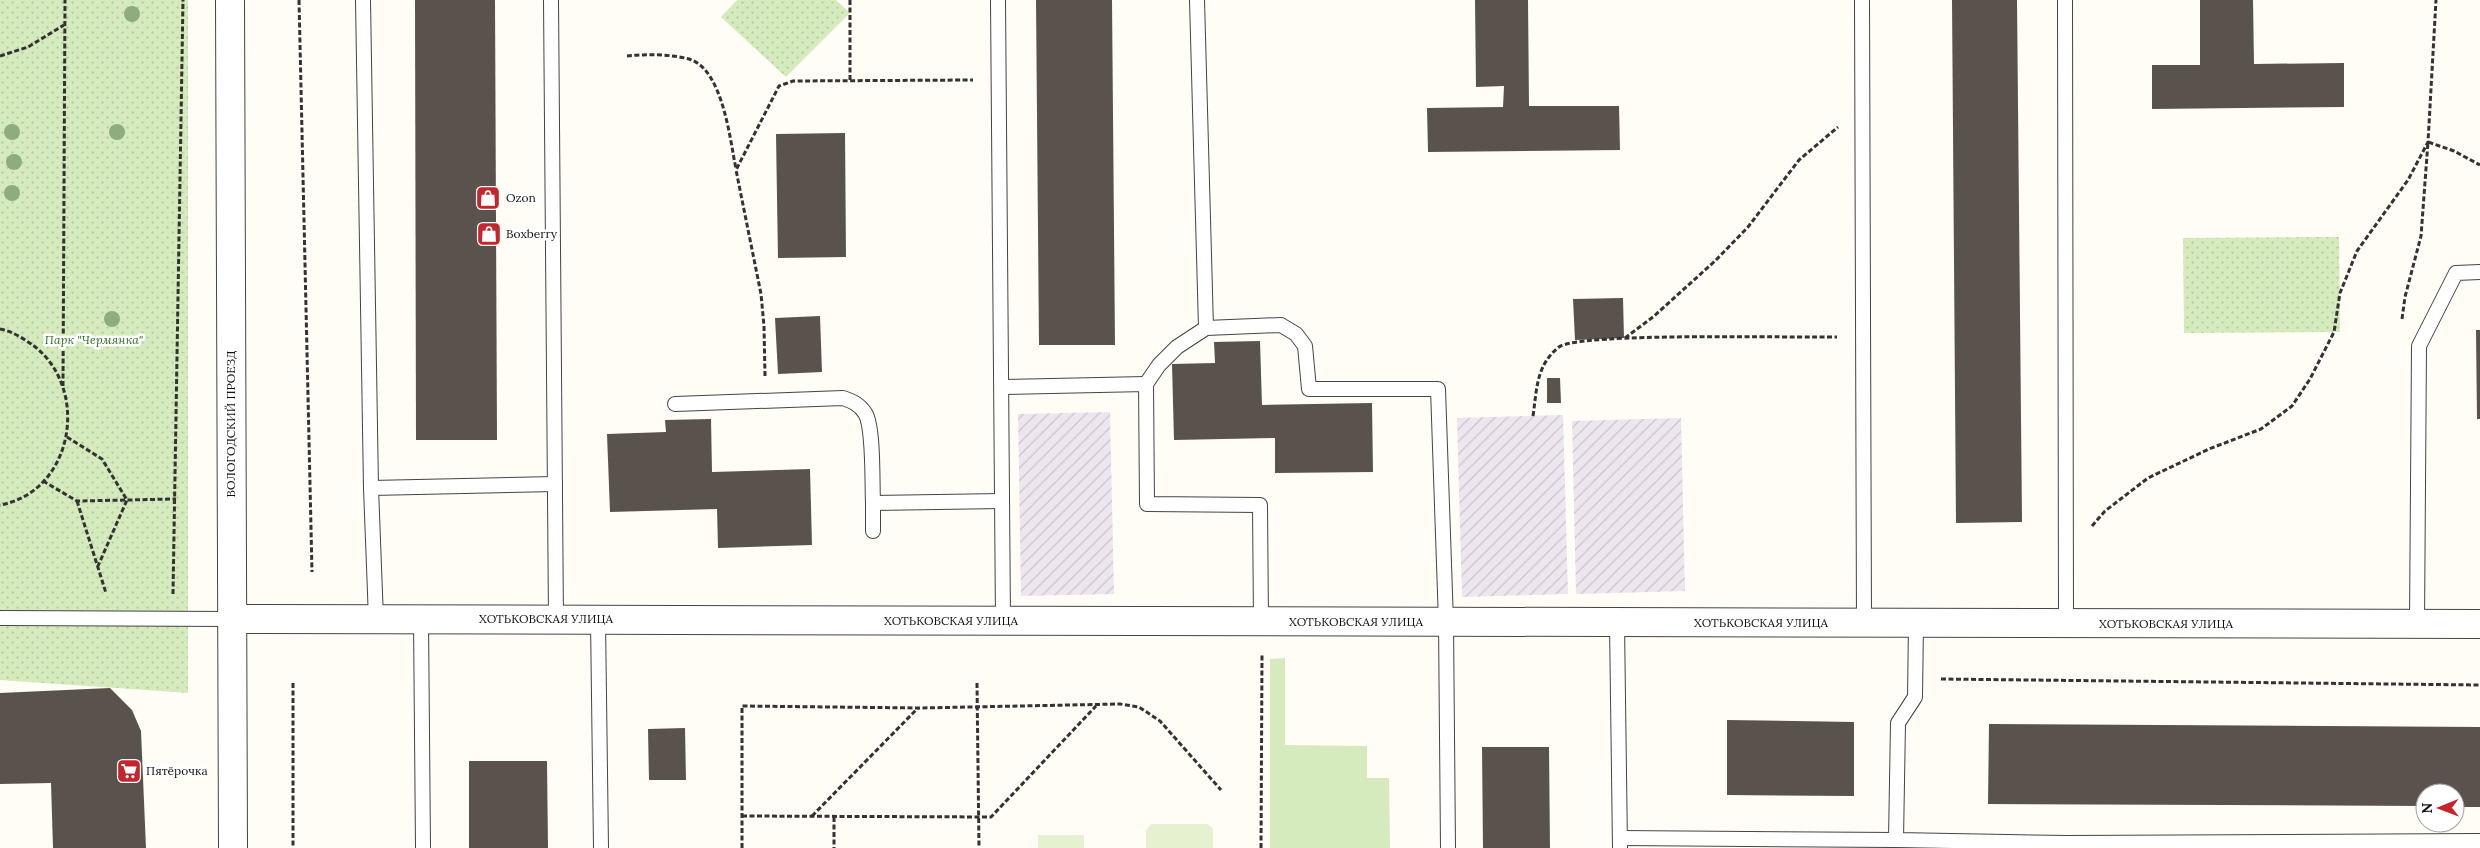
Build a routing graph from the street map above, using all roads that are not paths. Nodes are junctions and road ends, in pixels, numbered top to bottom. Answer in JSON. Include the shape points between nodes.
{"nodes":[{"id":1,"x":230,"y":0,"type":"edge"},
{"id":2,"x":363,"y":0,"type":"edge"},
{"id":3,"x":551,"y":0,"type":"edge"},
{"id":4,"x":998,"y":0,"type":"edge"},
{"id":5,"x":1197,"y":0,"type":"edge"},
{"id":6,"x":1862,"y":0,"type":"edge"},
{"id":7,"x":2065,"y":0,"type":"edge"},
{"id":8,"x":2480,"y":272,"type":"edge"},
{"id":9,"x":1206,"y":328,"type":"junction"},
{"id":10,"x":1146,"y":384,"type":"junction"},
{"id":11,"x":1002,"y":387,"type":"junction"},
{"id":12,"x":675,"y":404,"type":"dead end"},
{"id":13,"x":555,"y":484,"type":"junction"},
{"id":14,"x":371,"y":488,"type":"junction"},
{"id":15,"x":1002,"y":501,"type":"junction"},
{"id":16,"x":873,"y":503,"type":"junction"},
{"id":17,"x":873,"y":531,"type":"dead end"},
{"id":18,"x":0,"y":618,"type":"edge"},
{"id":19,"x":420,"y":618,"type":"junction"},
{"id":20,"x":232,"y":619,"type":"junction"},
{"id":21,"x":376,"y":619,"type":"junction"},
{"id":22,"x":556,"y":620,"type":"junction"},
{"id":23,"x":598,"y":620,"type":"junction"},
{"id":24,"x":1003,"y":621,"type":"junction"},
{"id":25,"x":1261,"y":621,"type":"junction"},
{"id":26,"x":1446,"y":622,"type":"junction"},
{"id":27,"x":1617,"y":622,"type":"junction"},
{"id":28,"x":1864,"y":623,"type":"junction"},
{"id":29,"x":1916,"y":623,"type":"junction"},
{"id":30,"x":2066,"y":623,"type":"junction"},
{"id":31,"x":2417,"y":624,"type":"junction"},
{"id":32,"x":2480,"y":624,"type":"edge"},
{"id":33,"x":1896,"y":840,"type":"junction"},
{"id":34,"x":2480,"y":841,"type":"edge"},
{"id":35,"x":1620,"y":843,"type":"edge"},
{"id":36,"x":233,"y":848,"type":"edge"},
{"id":37,"x":423,"y":848,"type":"edge"},
{"id":38,"x":601,"y":848,"type":"edge"},
{"id":39,"x":1448,"y":848,"type":"edge"}],
"edges":[{"from":1,"to":20,"type":"street","name":"ВОЛОГОДСКИЙ ПРОЕЗД"},
{"from":2,"to":14,"type":"lane"},
{"from":3,"to":13,"type":"lane"},
{"from":4,"to":11,"type":"lane"},
{"from":5,"to":9,"type":"lane"},
{"from":6,"to":28,"type":"lane"},
{"from":7,"to":30,"type":"lane"},
{"from":8,"to":31,"type":"lane","via":[[2456,273],[2419,346]]},
{"from":9,"to":10,"type":"lane","via":[[1177,347]]},
{"from":9,"to":26,"type":"lane","via":[[1280,325],[1296,334],[1306,346],[1309,389],[1438,389]]},
{"from":10,"to":11,"type":"lane"},
{"from":10,"to":25,"type":"lane","via":[[1147,504],[1260,505]]},
{"from":11,"to":15,"type":"lane"},
{"from":12,"to":16,"type":"lane","via":[[843,398],[856,403],[866,414]]},
{"from":13,"to":14,"type":"lane"},
{"from":13,"to":22,"type":"lane"},
{"from":14,"to":21,"type":"lane"},
{"from":15,"to":16,"type":"lane"},
{"from":15,"to":24,"type":"lane"},
{"from":16,"to":17,"type":"lane"},
{"from":18,"to":20,"type":"lane"},
{"from":19,"to":21,"type":"street","name":"ХОТЬКОВСКАЯ УЛИЦА"},
{"from":19,"to":22,"type":"street","name":"ХОТЬКОВСКАЯ УЛИЦА"},
{"from":19,"to":37,"type":"lane"},
{"from":20,"to":21,"type":"street","name":"ХОТЬКОВСКАЯ УЛИЦА"},
{"from":20,"to":36,"type":"street","name":"ВОЛОГОДСКИЙ ПРОЕЗД"},
{"from":22,"to":23,"type":"street","name":"ХОТЬКОВСКАЯ УЛИЦА"},
{"from":23,"to":24,"type":"street","name":"ХОТЬКОВСКАЯ УЛИЦА"},
{"from":23,"to":38,"type":"lane"},
{"from":24,"to":25,"type":"street","name":"ХОТЬКОВСКАЯ УЛИЦА"},
{"from":25,"to":26,"type":"street","name":"ХОТЬКОВСКАЯ УЛИЦА"},
{"from":26,"to":27,"type":"street","name":"ХОТЬКОВСКАЯ УЛИЦА"},
{"from":26,"to":39,"type":"lane"},
{"from":27,"to":28,"type":"street","name":"ХОТЬКОВСКАЯ УЛИЦА"},
{"from":27,"to":35,"type":"lane"},
{"from":28,"to":29,"type":"street","name":"ХОТЬКОВСКАЯ УЛИЦА"},
{"from":29,"to":30,"type":"street","name":"ХОТЬКОВСКАЯ УЛИЦА"},
{"from":29,"to":33,"type":"lane","via":[[1915,697],[1898,723]]},
{"from":30,"to":31,"type":"street","name":"ХОТЬКОВСКАЯ УЛИЦА"},
{"from":31,"to":32,"type":"street","name":"ХОТЬКОВСКАЯ УЛИЦА"},
{"from":33,"to":34,"type":"lane","via":[[2067,843]]},
{"from":33,"to":35,"type":"lane"}]}
